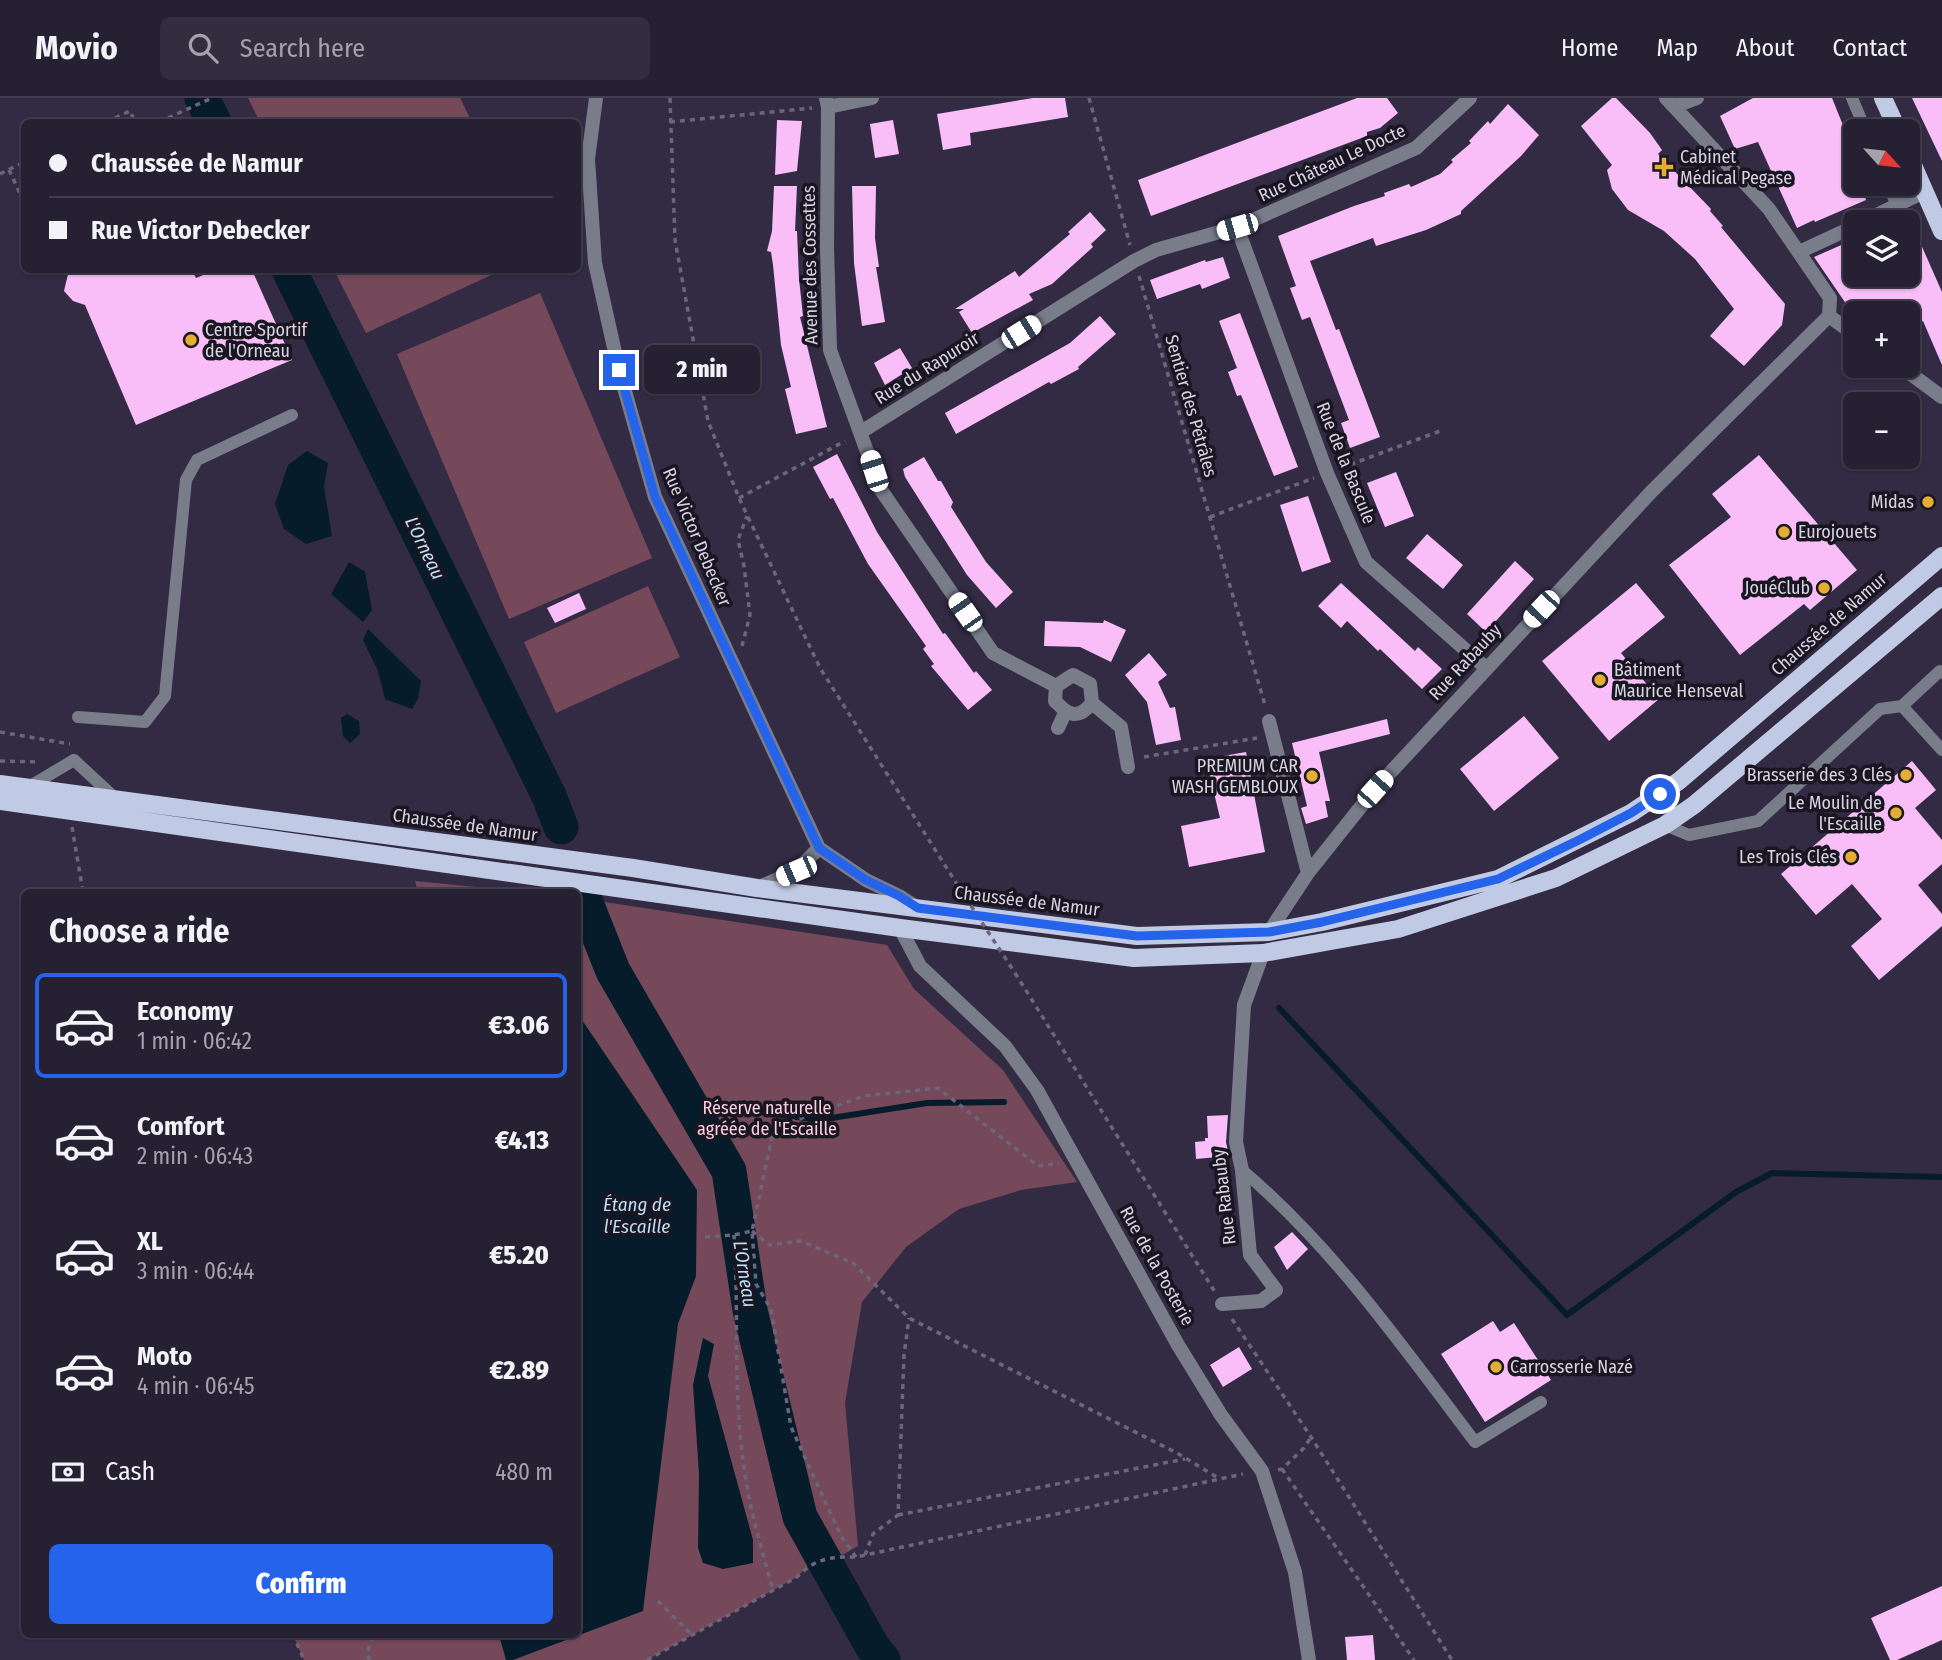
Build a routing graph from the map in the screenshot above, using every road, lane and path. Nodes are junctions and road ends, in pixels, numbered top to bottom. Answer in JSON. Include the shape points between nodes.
{"nodes":[{"id":1,"x":212,"y":98,"type":"edge"},
{"id":2,"x":596,"y":98,"type":"edge"},
{"id":3,"x":670,"y":98,"type":"edge"},
{"id":4,"x":872,"y":98,"type":"edge"},
{"id":5,"x":1089,"y":98,"type":"edge"},
{"id":6,"x":1470,"y":98,"type":"edge"},
{"id":7,"x":1697,"y":98,"type":"edge"},
{"id":8,"x":1852,"y":98,"type":"edge"},
{"id":9,"x":1883,"y":98,"type":"edge"},
{"id":10,"x":827,"y":102,"type":"edge"},
{"id":11,"x":1671,"y":102,"type":"edge"},
{"id":12,"x":113,"y":119,"type":"edge"},
{"id":13,"x":134,"y":119,"type":"edge"},
{"id":14,"x":167,"y":119,"type":"edge"},
{"id":15,"x":1861,"y":119,"type":"edge"},
{"id":16,"x":1893,"y":119,"type":"edge"},
{"id":17,"x":669,"y":122,"type":"junction"},
{"id":18,"x":21,"y":164,"type":"edge"},
{"id":19,"x":9,"y":170,"type":"junction"},
{"id":20,"x":0,"y":174,"type":"edge"},
{"id":21,"x":1920,"y":182,"type":"edge"},
{"id":22,"x":1924,"y":192,"type":"junction"},
{"id":23,"x":21,"y":196,"type":"edge"},
{"id":24,"x":1893,"y":196,"type":"edge"},
{"id":25,"x":1897,"y":206,"type":"junction"},
{"id":26,"x":1888,"y":210,"type":"edge"},
{"id":27,"x":1237,"y":227,"type":"junction"},
{"id":28,"x":1942,"y":231,"type":"edge"},
{"id":29,"x":1843,"y":232,"type":"edge"},
{"id":30,"x":1156,"y":250,"type":"joint"},
{"id":31,"x":1799,"y":252,"type":"junction"},
{"id":32,"x":1134,"y":261,"type":"junction"},
{"id":33,"x":1829,"y":316,"type":"junction"},
{"id":34,"x":1843,"y":326,"type":"edge"},
{"id":35,"x":1916,"y":378,"type":"edge"},
{"id":36,"x":1942,"y":397,"type":"edge"},
{"id":37,"x":292,"y":415,"type":"dead end"},
{"id":38,"x":1440,"y":431,"type":"dead end"},
{"id":39,"x":862,"y":432,"type":"junction"},
{"id":40,"x":1327,"y":473,"type":"junction"},
{"id":41,"x":739,"y":498,"type":"junction"},
{"id":42,"x":747,"y":516,"type":"junction"},
{"id":43,"x":1210,"y":517,"type":"junction"},
{"id":44,"x":1942,"y":556,"type":"edge"},
{"id":45,"x":1942,"y":596,"type":"edge"},
{"id":46,"x":1486,"y":668,"type":"junction"},
{"id":47,"x":736,"y":671,"type":"junction"},
{"id":48,"x":1942,"y":673,"type":"edge"},
{"id":49,"x":1056,"y":686,"type":"junction"},
{"id":50,"x":1092,"y":703,"type":"junction"},
{"id":51,"x":1902,"y":706,"type":"junction"},
{"id":52,"x":1065,"y":713,"type":"junction"},
{"id":53,"x":78,"y":717,"type":"dead end"},
{"id":54,"x":1058,"y":728,"type":"dead end"},
{"id":55,"x":1271,"y":728,"type":"junction"},
{"id":56,"x":0,"y":732,"type":"edge"},
{"id":57,"x":76,"y":745,"type":"dead end"},
{"id":58,"x":1942,"y":750,"type":"edge"},
{"id":59,"x":0,"y":761,"type":"edge"},
{"id":60,"x":49,"y":762,"type":"dead end"},
{"id":61,"x":1128,"y":763,"type":"joint"},
{"id":62,"x":0,"y":784,"type":"edge"},
{"id":63,"x":27,"y":788,"type":"junction"},
{"id":64,"x":116,"y":799,"type":"junction"},
{"id":65,"x":0,"y":801,"type":"edge"},
{"id":66,"x":69,"y":811,"type":"junction"},
{"id":67,"x":1665,"y":825,"type":"junction"},
{"id":68,"x":819,"y":848,"type":"junction"},
{"id":69,"x":1308,"y":873,"type":"junction"},
{"id":70,"x":757,"y":888,"type":"junction"},
{"id":71,"x":82,"y":889,"type":"edge"},
{"id":72,"x":966,"y":904,"type":"dead end"},
{"id":73,"x":979,"y":905,"type":"dead end"},
{"id":74,"x":918,"y":908,"type":"junction"},
{"id":75,"x":900,"y":928,"type":"junction"},
{"id":76,"x":1269,"y":932,"type":"junction"},
{"id":77,"x":993,"y":944,"type":"dead end"},
{"id":78,"x":1007,"y":946,"type":"dead end"},
{"id":79,"x":1263,"y":953,"type":"junction"},
{"id":80,"x":1015,"y":974,"type":"dead end"},
{"id":81,"x":1077,"y":1161,"type":"junction"},
{"id":82,"x":1242,"y":1170,"type":"junction"},
{"id":83,"x":752,"y":1231,"type":"junction"},
{"id":84,"x":734,"y":1235,"type":"junction"},
{"id":85,"x":705,"y":1237,"type":"dead end"},
{"id":86,"x":1222,"y":1304,"type":"dead end"},
{"id":87,"x":909,"y":1318,"type":"junction"},
{"id":88,"x":1541,"y":1402,"type":"dead end"},
{"id":89,"x":1311,"y":1437,"type":"dead end"},
{"id":90,"x":1186,"y":1459,"type":"junction"},
{"id":91,"x":1282,"y":1469,"type":"junction"},
{"id":92,"x":1262,"y":1471,"type":"junction"},
{"id":93,"x":1220,"y":1479,"type":"junction"},
{"id":94,"x":898,"y":1515,"type":"junction"},
{"id":95,"x":865,"y":1555,"type":"junction"},
{"id":96,"x":856,"y":1557,"type":"junction"},
{"id":97,"x":773,"y":1590,"type":"junction"},
{"id":98,"x":658,"y":1601,"type":"dead end"},
{"id":99,"x":692,"y":1635,"type":"junction"},
{"id":100,"x":295,"y":1638,"type":"edge"},
{"id":101,"x":372,"y":1638,"type":"edge"},
{"id":102,"x":304,"y":1660,"type":"edge"},
{"id":103,"x":370,"y":1660,"type":"edge"},
{"id":104,"x":647,"y":1660,"type":"edge"},
{"id":105,"x":1309,"y":1660,"type":"edge"},
{"id":106,"x":1414,"y":1660,"type":"edge"}],
"edges":[{"from":1,"to":14,"type":"path"},
{"from":2,"to":47,"type":"street","name":"Rue Victor Debecker","via":[[588,159],[595,263],[619,370],[655,497]]},
{"from":3,"to":17,"type":"path"},
{"from":4,"to":10,"type":"street"},
{"from":5,"to":32,"type":"path","name":"Sentier des Pétrâles"},
{"from":6,"to":27,"type":"street","name":"Rue Château Le Docte","via":[[1416,148]]},
{"from":7,"to":11,"type":"street"},
{"from":8,"to":15,"type":"lane"},
{"from":9,"to":16,"type":"main road"},
{"from":10,"to":17,"type":"path"},
{"from":10,"to":39,"type":"street","name":"Avenue des Cossettes","via":[[831,351]]},
{"from":11,"to":31,"type":"street","via":[[1769,209]]},
{"from":12,"to":13,"type":"path","via":[[130,111]]},
{"from":17,"to":41,"type":"path","via":[[675,240],[708,421]]},
{"from":18,"to":19,"type":"path"},
{"from":19,"to":20,"type":"path"},
{"from":19,"to":23,"type":"path"},
{"from":21,"to":22,"type":"main road"},
{"from":22,"to":25,"type":"street"},
{"from":22,"to":28,"type":"main road"},
{"from":24,"to":25,"type":"lane"},
{"from":25,"to":26,"type":"street"},
{"from":27,"to":30,"type":"street","name":"Rue Château Le Docte"},
{"from":27,"to":40,"type":"street","name":"Rue de la Bascule"},
{"from":29,"to":31,"type":"street"},
{"from":30,"to":32,"type":"street","name":"Rue du Rapuroir"},
{"from":31,"to":33,"type":"street","via":[[1830,298]]},
{"from":32,"to":39,"type":"street","name":"Rue du Rapuroir"},
{"from":32,"to":43,"type":"path","name":"Sentier des Pétrâles"},
{"from":33,"to":34,"type":"street"},
{"from":33,"to":46,"type":"street","name":"Rue Rabauby","via":[[1652,491]]},
{"from":35,"to":36,"type":"street"},
{"from":37,"to":53,"type":"lane","via":[[197,460],[186,480],[164,696],[145,722]]},
{"from":38,"to":40,"type":"path"},
{"from":39,"to":41,"type":"path"},
{"from":39,"to":49,"type":"street","name":"Avenue des Cossettes","via":[[881,490],[993,653]]},
{"from":40,"to":43,"type":"path"},
{"from":40,"to":46,"type":"street","name":"Rue de la Bascule","via":[[1366,562]]},
{"from":41,"to":42,"type":"path"},
{"from":42,"to":47,"type":"path","via":[[738,540],[750,615]]},
{"from":42,"to":80,"type":"path","bridge":true,"via":[[820,668]]},
{"from":43,"to":55,"type":"path","name":"Sentier des Pétrâles"},
{"from":44,"to":76,"type":"main road","name":"Chaussée de Namur","via":[[1679,781],[1631,813],[1498,879]]},
{"from":45,"to":67,"type":"main road"},
{"from":46,"to":69,"type":"street","name":"Rue Rabauby","via":[[1375,789]]},
{"from":47,"to":68,"type":"street","name":"Rue Victor Debecker"},
{"from":48,"to":51,"type":"lane"},
{"from":49,"to":50,"type":"street","via":[[1073,675],[1090,684]]},
{"from":49,"to":52,"type":"street","via":[[1055,701]]},
{"from":50,"to":52,"type":"street","via":[[1076,715]]},
{"from":50,"to":61,"type":"street","via":[[1121,727]]},
{"from":51,"to":58,"type":"lane"},
{"from":51,"to":67,"type":"lane","via":[[1880,709],[1758,821],[1689,835]]},
{"from":52,"to":54,"type":"street"},
{"from":55,"to":61,"type":"path"},
{"from":55,"to":69,"type":"street"},
{"from":56,"to":57,"type":"path"},
{"from":59,"to":60,"type":"path"},
{"from":62,"to":63,"type":"main road","name":"Chaussée de Namur"},
{"from":63,"to":64,"type":"main road","name":"Chaussée de Namur"},
{"from":63,"to":64,"type":"lane","via":[[75,760]]},
{"from":64,"to":70,"type":"main road","name":"Chaussée de Namur"},
{"from":65,"to":66,"type":"main road"},
{"from":66,"to":71,"type":"path"},
{"from":66,"to":75,"type":"main road"},
{"from":67,"to":79,"type":"main road","via":[[1556,878],[1455,912],[1398,929]]},
{"from":68,"to":70,"type":"street","via":[[796,871]]},
{"from":68,"to":74,"type":"street"},
{"from":69,"to":76,"type":"street","name":"Rue Rabauby"},
{"from":70,"to":74,"type":"main road","name":"Chaussée de Namur"},
{"from":72,"to":73,"type":"path"},
{"from":74,"to":76,"type":"main road","name":"Chaussée de Namur","via":[[1137,936]]},
{"from":75,"to":79,"type":"main road","via":[[1134,958]]},
{"from":75,"to":81,"type":"street","name":"Rue de la Posterie","via":[[920,966],[1004,1046],[1037,1090]]},
{"from":77,"to":78,"type":"path"},
{"from":79,"to":82,"type":"street","name":"Rue Rabauby","via":[[1244,1005],[1236,1142]]},
{"from":81,"to":83,"type":"path","via":[[1038,1166],[938,1087],[864,1096],[774,1128]]},
{"from":81,"to":92,"type":"street","name":"Rue de la Posterie","via":[[1178,1345]]},
{"from":82,"to":86,"type":"street","name":"Rue Rabauby","via":[[1250,1255],[1276,1290],[1261,1301]]},
{"from":82,"to":88,"type":"lane","via":[[1319,1243],[1475,1441]]},
{"from":83,"to":84,"type":"path"},
{"from":83,"to":87,"type":"path","via":[[769,1245],[801,1241],[853,1263]]},
{"from":83,"to":96,"type":"path","via":[[756,1284],[771,1309],[791,1427],[841,1536]]},
{"from":84,"to":85,"type":"path"},
{"from":84,"to":97,"type":"path","via":[[743,1460]]},
{"from":87,"to":90,"type":"path"},
{"from":87,"to":94,"type":"path"},
{"from":89,"to":91,"type":"path"},
{"from":90,"to":93,"type":"path"},
{"from":90,"to":94,"type":"path"},
{"from":91,"to":92,"type":"path"},
{"from":91,"to":106,"type":"path"},
{"from":92,"to":93,"type":"path"},
{"from":92,"to":105,"type":"street","name":"Rue de la Posterie","via":[[1295,1572]]},
{"from":93,"to":95,"type":"path"},
{"from":94,"to":95,"type":"path","via":[[873,1534]]},
{"from":95,"to":96,"type":"path"},
{"from":96,"to":97,"type":"path","via":[[811,1563]]},
{"from":97,"to":99,"type":"path"},
{"from":98,"to":99,"type":"path"},
{"from":99,"to":104,"type":"path"},
{"from":100,"to":102,"type":"path"},
{"from":101,"to":103,"type":"path"}]}
